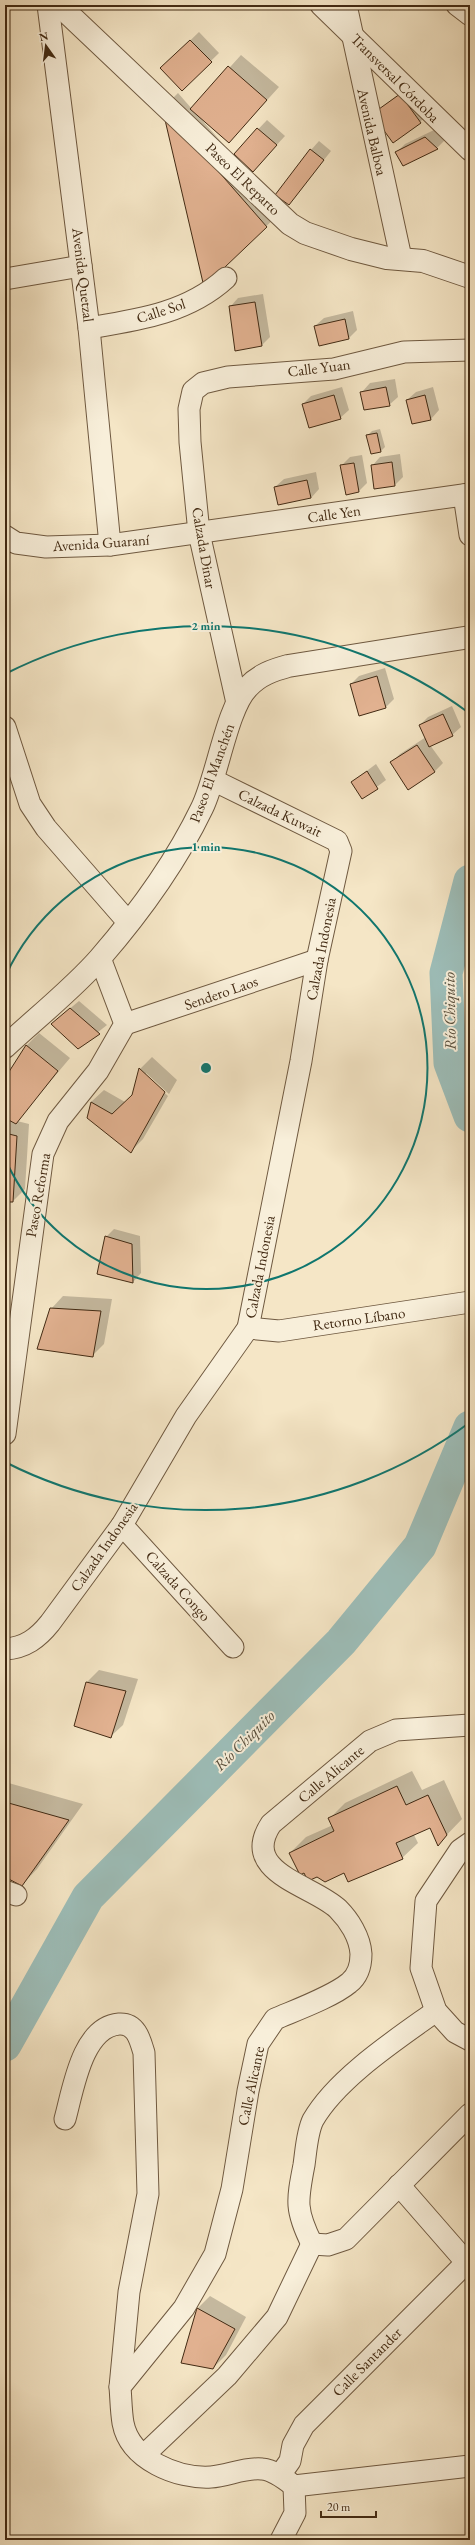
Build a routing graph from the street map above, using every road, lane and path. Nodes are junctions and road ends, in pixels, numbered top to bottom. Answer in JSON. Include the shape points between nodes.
{"nodes":[{"id":1,"x":48,"y":5,"type":"edge"},
{"id":2,"x":59,"y":5,"type":"edge"},
{"id":3,"x":321,"y":5,"type":"edge"},
{"id":4,"x":346,"y":5,"type":"edge"},
{"id":5,"x":457,"y":5,"type":"edge"},
{"id":6,"x":470,"y":15,"type":"edge"},
{"id":7,"x":350,"y":33,"type":"junction"},
{"id":8,"x":470,"y":150,"type":"edge"},
{"id":9,"x":401,"y":258,"type":"junction"},
{"id":10,"x":81,"y":266,"type":"junction"},
{"id":11,"x":470,"y":277,"type":"edge"},
{"id":12,"x":226,"y":278,"type":"dead end"},
{"id":13,"x":5,"y":279,"type":"edge"},
{"id":14,"x":89,"y":328,"type":"junction"},
{"id":15,"x":470,"y":350,"type":"edge"},
{"id":16,"x":193,"y":391,"type":"joint"},
{"id":17,"x":467,"y":495,"type":"edge"},
{"id":18,"x":199,"y":533,"type":"junction"},
{"id":19,"x":470,"y":535,"type":"edge"},
{"id":20,"x":5,"y":536,"type":"edge"},
{"id":21,"x":110,"y":545,"type":"junction"},
{"id":22,"x":470,"y":637,"type":"edge"},
{"id":23,"x":237,"y":703,"type":"junction"},
{"id":24,"x":5,"y":727,"type":"edge"},
{"id":25,"x":213,"y":780,"type":"junction"},
{"id":26,"x":341,"y":851,"type":"joint"},
{"id":27,"x":128,"y":922,"type":"junction"},
{"id":28,"x":100,"y":958,"type":"junction"},
{"id":29,"x":317,"y":960,"type":"junction"},
{"id":30,"x":125,"y":1024,"type":"junction"},
{"id":31,"x":5,"y":1047,"type":"edge"},
{"id":32,"x":470,"y":1302,"type":"edge"},
{"id":33,"x":248,"y":1328,"type":"junction"},
{"id":34,"x":5,"y":1434,"type":"edge"},
{"id":35,"x":122,"y":1525,"type":"junction"},
{"id":36,"x":233,"y":1647,"type":"dead end"},
{"id":37,"x":5,"y":1649,"type":"edge"},
{"id":38,"x":470,"y":1725,"type":"edge"},
{"id":39,"x":470,"y":1843,"type":"edge"},
{"id":40,"x":436,"y":2011,"type":"junction"},
{"id":41,"x":470,"y":2040,"type":"edge"},
{"id":42,"x":470,"y":2114,"type":"edge"},
{"id":43,"x":65,"y":2119,"type":"dead end"},
{"id":44,"x":399,"y":2185,"type":"junction"},
{"id":45,"x":312,"y":2244,"type":"junction"},
{"id":46,"x":468,"y":2261,"type":"edge"},
{"id":47,"x":120,"y":2386,"type":"junction"},
{"id":48,"x":144,"y":2455,"type":"junction"},
{"id":49,"x":470,"y":2466,"type":"edge"},
{"id":50,"x":287,"y":2480,"type":"junction"},
{"id":51,"x":281,"y":2540,"type":"edge"}],
"edges":[{"from":1,"to":10,"type":"street","name":"Avenida Quetzal"},
{"from":2,"to":9,"type":"street","name":"Paseo El Reparto","via":[[290,224],[305,233],[351,249],[376,256]]},
{"from":3,"to":7,"type":"street","name":"Transversal Córdoba"},
{"from":4,"to":7,"type":"street","name":"Avenida Balboa"},
{"from":5,"to":6,"type":"street"},
{"from":7,"to":8,"type":"street","name":"Transversal Córdoba"},
{"from":7,"to":9,"type":"street","name":"Avenida Balboa"},
{"from":9,"to":11,"type":"street","name":"Paseo El Reparto","via":[[423,260]]},
{"from":10,"to":13,"type":"street"},
{"from":10,"to":14,"type":"street","name":"Avenida Quetzal"},
{"from":12,"to":14,"type":"street","name":"Calle Sol","via":[[187,305],[149,318]]},
{"from":14,"to":21,"type":"street","name":"Avenida Quetzal"},
{"from":15,"to":16,"type":"street","name":"Calle Yuan","via":[[404,352],[334,369],[228,377],[204,383]]},
{"from":16,"to":18,"type":"street","name":"Calzada Dinar","via":[[189,409],[190,442]]},
{"from":17,"to":18,"type":"street","name":"Calle Yen"},
{"from":17,"to":19,"type":"street"},
{"from":18,"to":21,"type":"street","name":"Avenida Guaraní"},
{"from":18,"to":23,"type":"street","name":"Calzada Dinar"},
{"from":20,"to":21,"type":"street","name":"Avenida Guaraní","via":[[16,543],[46,547]]},
{"from":22,"to":23,"type":"street","name":"Paseo El Manchén","via":[[273,670],[247,688]]},
{"from":23,"to":25,"type":"street","name":"Paseo El Manchén"},
{"from":24,"to":27,"type":"street","via":[[30,804],[46,828]]},
{"from":25,"to":26,"type":"street","name":"Calzada Kuwait","via":[[337,841]]},
{"from":25,"to":27,"type":"street","name":"Paseo El Manchén","via":[[189,835],[157,885]]},
{"from":26,"to":29,"type":"street","name":"Calzada Indonesia"},
{"from":27,"to":28,"type":"street","name":"Paseo El Manchén"},
{"from":28,"to":30,"type":"street"},
{"from":28,"to":31,"type":"street","name":"Paseo El Manchén"},
{"from":29,"to":30,"type":"street","name":"Sendero Laos"},
{"from":29,"to":33,"type":"street","name":"Calzada Indonesia","via":[[301,1060]]},
{"from":30,"to":34,"type":"street","name":"Paseo Reforma","via":[[98,1071],[58,1121],[43,1154]]},
{"from":32,"to":33,"type":"street","name":"Retorno Líbano","via":[[279,1331]]},
{"from":33,"to":35,"type":"street","name":"Calzada Indonesia","via":[[186,1416]]},
{"from":35,"to":36,"type":"street","name":"Calzada Congo"},
{"from":35,"to":37,"type":"street","name":"Calzada Indonesia","via":[[38,1638],[16,1649]]},
{"from":38,"to":47,"type":"street","name":"Calle Alicante","via":[[396,1730],[370,1741],[271,1824],[263,1836],[263,1848],[273,1869],[337,1908],[353,1928],[361,1948],[361,1966],[350,1983],[275,2019],[266,2030],[258,2044],[232,2189],[215,2254],[184,2308]]},
{"from":39,"to":40,"type":"street","via":[[460,1850],[426,1901],[421,1968]]},
{"from":40,"to":41,"type":"street","via":[[455,2032]]},
{"from":40,"to":45,"type":"street","via":[[358,2070],[326,2102],[312,2121],[297,2198],[301,2221]]},
{"from":42,"to":44,"type":"street"},
{"from":43,"to":47,"type":"street","via":[[78,2070],[91,2039],[109,2025],[125,2024],[138,2032],[144,2053],[148,2194],[129,2292]]},
{"from":44,"to":45,"type":"street","via":[[346,2239],[328,2245]]},
{"from":44,"to":46,"type":"street"},
{"from":45,"to":48,"type":"street","via":[[277,2317],[227,2376]]},
{"from":46,"to":50,"type":"street","name":"Calle Santander","via":[[304,2425],[293,2445]]},
{"from":47,"to":48,"type":"street","via":[[123,2424],[133,2443]]},
{"from":48,"to":50,"type":"street","via":[[169,2471],[193,2478],[262,2469]]},
{"from":49,"to":50,"type":"street"},
{"from":50,"to":51,"type":"street","via":[[295,2513]]}]}
